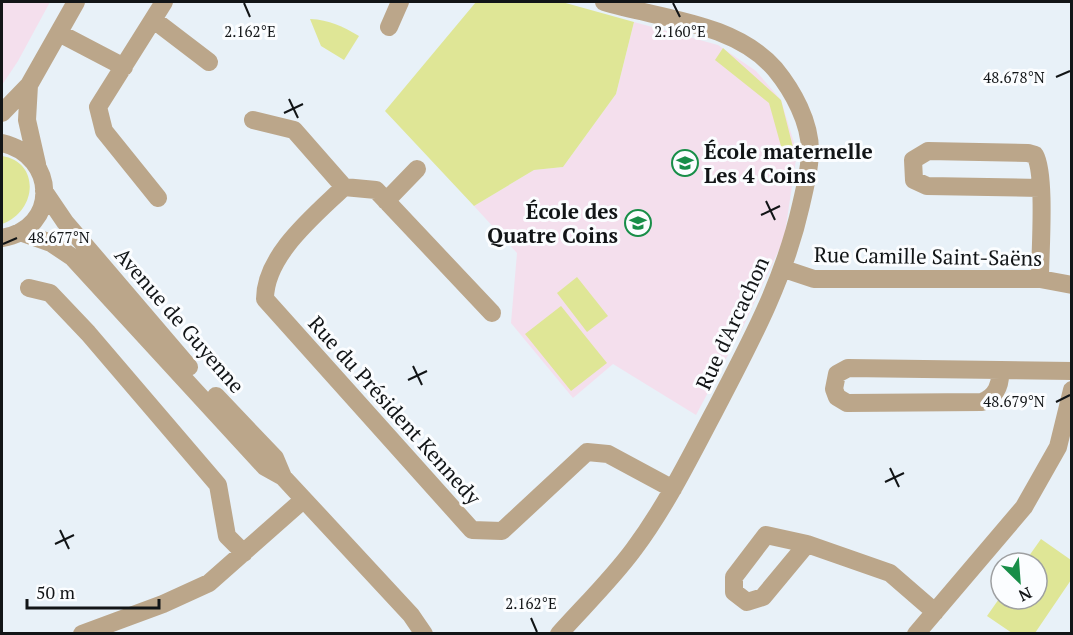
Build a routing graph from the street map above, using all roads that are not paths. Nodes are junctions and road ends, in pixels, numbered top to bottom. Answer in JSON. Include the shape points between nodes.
{"nodes":[{"id":1,"x":76,"y":2,"type":"edge"},
{"id":2,"x":164,"y":2,"type":"edge"},
{"id":3,"x":400,"y":2,"type":"edge"},
{"id":4,"x":604,"y":2,"type":"edge"},
{"id":5,"x":154,"y":20,"type":"junction"},
{"id":6,"x":388,"y":27,"type":"dead end"},
{"id":7,"x":58,"y":33,"type":"junction"},
{"id":8,"x":209,"y":62,"type":"dead end"},
{"id":9,"x":124,"y":67,"type":"junction"},
{"id":10,"x":29,"y":85,"type":"junction"},
{"id":11,"x":2,"y":113,"type":"edge"},
{"id":12,"x":254,"y":120,"type":"dead end"},
{"id":13,"x":2,"y":143,"type":"edge"},
{"id":14,"x":37,"y":164,"type":"junction"},
{"id":15,"x":417,"y":169,"type":"dead end"},
{"id":16,"x":344,"y":187,"type":"junction"},
{"id":17,"x":1040,"y":188,"type":"junction"},
{"id":18,"x":44,"y":191,"type":"junction"},
{"id":19,"x":158,"y":198,"type":"dead end"},
{"id":20,"x":386,"y":201,"type":"junction"},
{"id":21,"x":20,"y":232,"type":"junction"},
{"id":22,"x":2,"y":238,"type":"edge"},
{"id":23,"x":784,"y":269,"type":"junction"},
{"id":24,"x":1040,"y":279,"type":"junction"},
{"id":25,"x":1071,"y":285,"type":"edge"},
{"id":26,"x":29,"y":288,"type":"dead end"},
{"id":27,"x":492,"y":313,"type":"dead end"},
{"id":28,"x":1000,"y":370,"type":"junction"},
{"id":29,"x":1071,"y":371,"type":"edge"},
{"id":30,"x":1071,"y":390,"type":"edge"},
{"id":31,"x":1070,"y":410,"type":"edge"},
{"id":32,"x":283,"y":477,"type":"junction"},
{"id":33,"x":673,"y":489,"type":"junction"},
{"id":34,"x":303,"y":500,"type":"junction"},
{"id":35,"x":807,"y":544,"type":"dead end"},
{"id":36,"x":244,"y":553,"type":"junction"},
{"id":37,"x":935,"y":612,"type":"junction"},
{"id":38,"x":411,"y":615,"type":"junction"},
{"id":39,"x":87,"y":633,"type":"edge"},
{"id":40,"x":424,"y":633,"type":"edge"},
{"id":41,"x":434,"y":633,"type":"edge"},
{"id":42,"x":559,"y":633,"type":"edge"},
{"id":43,"x":916,"y":633,"type":"edge"}],
"edges":[{"from":1,"to":7,"type":"street"},
{"from":2,"to":5,"type":"street"},
{"from":3,"to":6,"type":"street"},
{"from":4,"to":23,"type":"street","name":"Rue d'Arcachon","via":[[686,22],[738,42],[774,68],[788,88],[798,105],[810,148],[807,178]]},
{"from":5,"to":8,"type":"street"},
{"from":5,"to":9,"type":"street"},
{"from":7,"to":9,"type":"street"},
{"from":7,"to":10,"type":"street"},
{"from":9,"to":19,"type":"street","via":[[98,107],[104,131]]},
{"from":10,"to":11,"type":"street"},
{"from":10,"to":14,"type":"street","via":[[27,120]]},
{"from":12,"to":16,"type":"street","via":[[294,130]]},
{"from":13,"to":14,"type":"street","via":[[27,153]]},
{"from":14,"to":18,"type":"street"},
{"from":15,"to":20,"type":"street"},
{"from":16,"to":20,"type":"street","via":[[376,190]]},
{"from":16,"to":33,"type":"street","name":"Rue du Président Kennedy","via":[[293,236],[265,284],[265,299],[472,530],[502,531],[587,452],[608,454]]},
{"from":17,"to":17,"type":"street","via":[[1039,162],[1028,153],[928,151],[913,160],[914,180],[927,186]]},
{"from":17,"to":24,"type":"street"},
{"from":18,"to":21,"type":"street","via":[[43,206],[35,220]]},
{"from":18,"to":32,"type":"street","name":"Avenue de Guyenne","via":[[65,222],[180,356],[275,458]]},
{"from":20,"to":27,"type":"street"},
{"from":21,"to":22,"type":"street"},
{"from":21,"to":32,"type":"street","name":"Avenue de Guyenne","via":[[51,243],[72,257],[265,467]]},
{"from":23,"to":24,"type":"street","name":"Rue Camille Saint-Saëns","via":[[814,279]]},
{"from":23,"to":33,"type":"street","name":"Rue d'Arcachon","via":[[766,313]]},
{"from":24,"to":25,"type":"street","name":"Rue Camille Saint-Saëns"},
{"from":26,"to":36,"type":"street","via":[[50,293],[218,484],[227,536]]},
{"from":28,"to":28,"type":"street","via":[[848,368],[837,374],[834,389],[837,397],[847,403],[982,402],[992,398],[997,390]]},
{"from":28,"to":29,"type":"street"},
{"from":30,"to":31,"type":"street"},
{"from":31,"to":37,"type":"street","via":[[1058,447],[1024,507]]},
{"from":32,"to":34,"type":"street","name":"Avenue de Guyenne"},
{"from":33,"to":42,"type":"street","name":"Rue d'Arcachon","via":[[634,550]]},
{"from":34,"to":36,"type":"street"},
{"from":34,"to":38,"type":"street","name":"Avenue de Guyenne"},
{"from":35,"to":37,"type":"street","via":[[890,573]]},
{"from":36,"to":39,"type":"street","via":[[209,583]]},
{"from":37,"to":43,"type":"street"},
{"from":38,"to":40,"type":"street","name":"Avenue de Guyenne"},
{"from":38,"to":41,"type":"street","name":"Avenue de Guyenne"}]}
